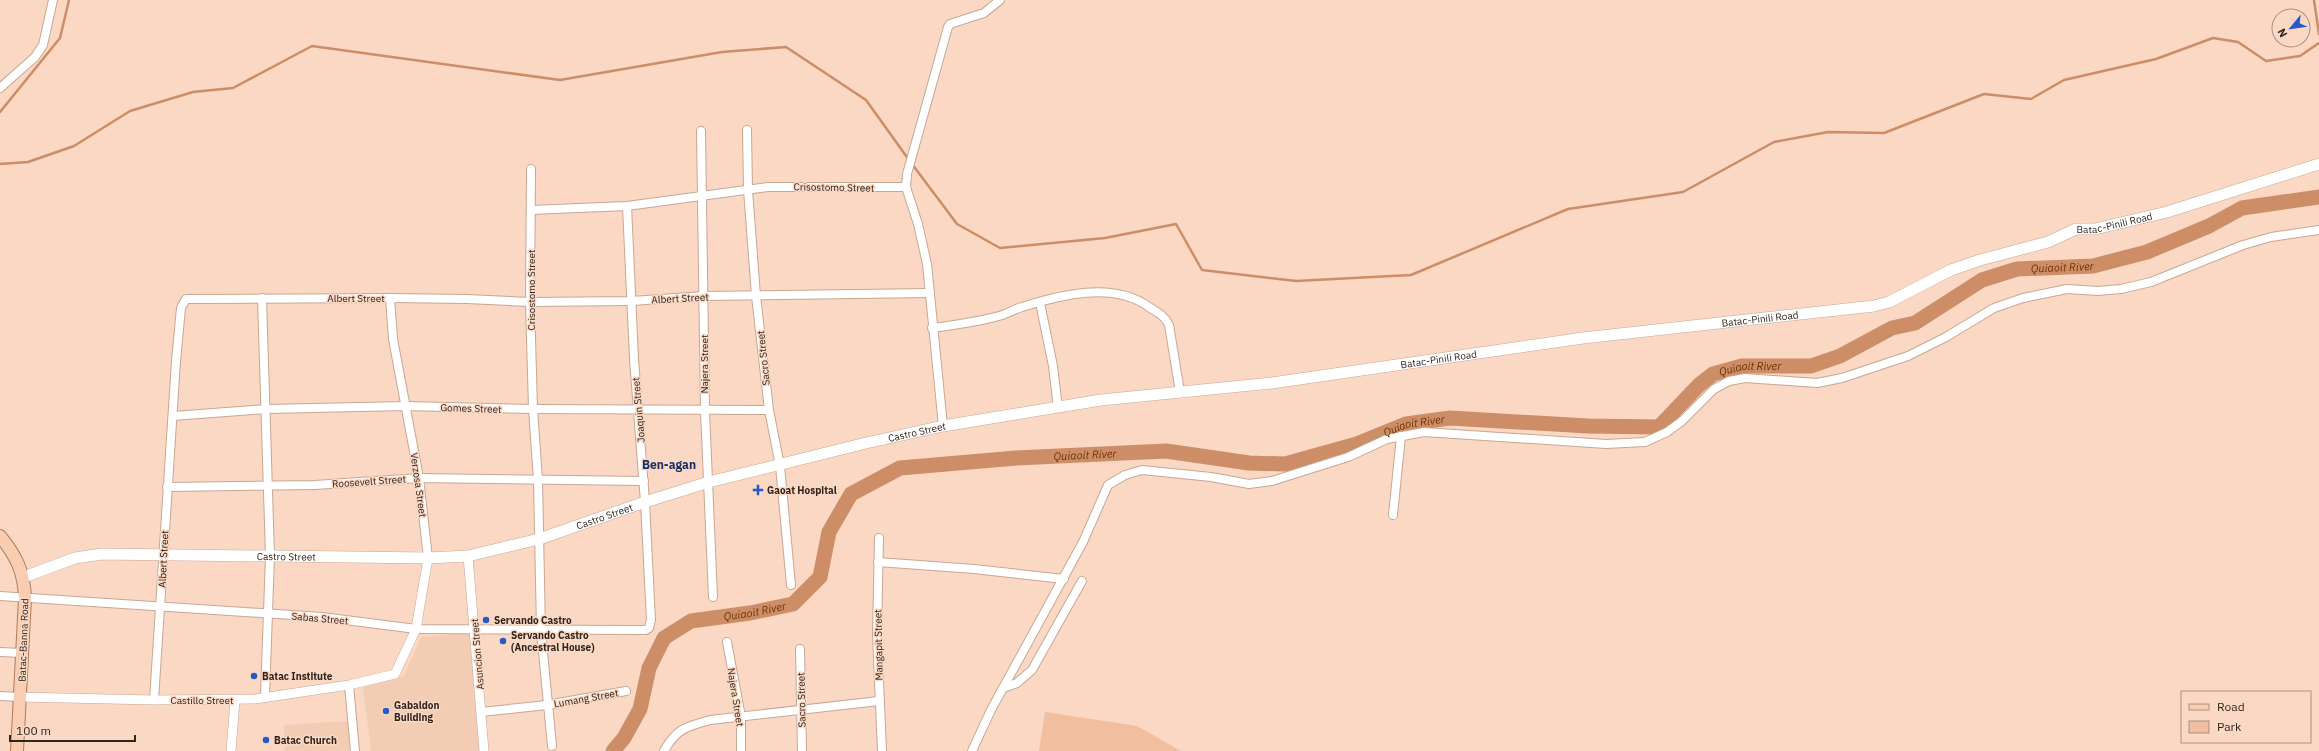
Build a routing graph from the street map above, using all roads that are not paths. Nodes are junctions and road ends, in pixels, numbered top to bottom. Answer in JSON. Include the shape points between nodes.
{"nodes":[{"id":1,"x":53,"y":0,"type":"edge"},
{"id":2,"x":1000,"y":0,"type":"edge"},
{"id":3,"x":0,"y":88,"type":"edge"},
{"id":4,"x":747,"y":130,"type":"dead end"},
{"id":5,"x":701,"y":131,"type":"dead end"},
{"id":6,"x":2319,"y":164,"type":"edge"},
{"id":7,"x":532,"y":170,"type":"dead end"},
{"id":8,"x":906,"y":187,"type":"junction"},
{"id":9,"x":748,"y":190,"type":"junction"},
{"id":10,"x":702,"y":197,"type":"junction"},
{"id":11,"x":627,"y":206,"type":"junction"},
{"id":12,"x":531,"y":210,"type":"junction"},
{"id":13,"x":2319,"y":230,"type":"edge"},
{"id":14,"x":930,"y":293,"type":"junction"},
{"id":15,"x":704,"y":296,"type":"junction"},
{"id":16,"x":756,"y":296,"type":"junction"},
{"id":17,"x":262,"y":298,"type":"junction"},
{"id":18,"x":390,"y":298,"type":"junction"},
{"id":19,"x":632,"y":301,"type":"junction"},
{"id":20,"x":530,"y":302,"type":"junction"},
{"id":21,"x":1040,"y":303,"type":"junction"},
{"id":22,"x":932,"y":328,"type":"junction"},
{"id":23,"x":1180,"y":392,"type":"junction"},
{"id":24,"x":406,"y":406,"type":"junction"},
{"id":25,"x":1058,"y":408,"type":"junction"},
{"id":26,"x":266,"y":409,"type":"junction"},
{"id":27,"x":533,"y":409,"type":"junction"},
{"id":28,"x":638,"y":410,"type":"junction"},
{"id":29,"x":769,"y":410,"type":"junction"},
{"id":30,"x":704,"y":411,"type":"junction"},
{"id":31,"x":173,"y":416,"type":"junction"},
{"id":32,"x":943,"y":426,"type":"junction"},
{"id":33,"x":1401,"y":436,"type":"junction"},
{"id":34,"x":780,"y":466,"type":"junction"},
{"id":35,"x":419,"y":478,"type":"junction"},
{"id":36,"x":538,"y":480,"type":"junction"},
{"id":37,"x":644,"y":481,"type":"junction"},
{"id":38,"x":709,"y":482,"type":"junction"},
{"id":39,"x":267,"y":486,"type":"junction"},
{"id":40,"x":167,"y":487,"type":"junction"},
{"id":41,"x":645,"y":502,"type":"junction"},
{"id":42,"x":1393,"y":515,"type":"dead end"},
{"id":43,"x":0,"y":536,"type":"edge"},
{"id":44,"x":879,"y":538,"type":"dead end"},
{"id":45,"x":539,"y":539,"type":"junction"},
{"id":46,"x":163,"y":554,"type":"junction"},
{"id":47,"x":270,"y":556,"type":"junction"},
{"id":48,"x":468,"y":556,"type":"junction"},
{"id":49,"x":428,"y":558,"type":"junction"},
{"id":50,"x":878,"y":562,"type":"junction"},
{"id":51,"x":24,"y":577,"type":"junction"},
{"id":52,"x":1064,"y":579,"type":"junction"},
{"id":53,"x":1082,"y":581,"type":"dead end"},
{"id":54,"x":791,"y":585,"type":"dead end"},
{"id":55,"x":0,"y":596,"type":"edge"},
{"id":56,"x":713,"y":597,"type":"dead end"},
{"id":57,"x":25,"y":598,"type":"junction"},
{"id":58,"x":161,"y":606,"type":"junction"},
{"id":59,"x":269,"y":615,"type":"junction"},
{"id":60,"x":416,"y":629,"type":"junction"},
{"id":61,"x":475,"y":631,"type":"junction"},
{"id":62,"x":541,"y":631,"type":"junction"},
{"id":63,"x":641,"y":631,"type":"joint"},
{"id":64,"x":727,"y":642,"type":"dead end"},
{"id":65,"x":800,"y":649,"type":"dead end"},
{"id":66,"x":0,"y":652,"type":"edge"},
{"id":67,"x":22,"y":653,"type":"junction"},
{"id":68,"x":399,"y":670,"type":"joint"},
{"id":69,"x":350,"y":685,"type":"junction"},
{"id":70,"x":1003,"y":688,"type":"junction"},
{"id":71,"x":626,"y":691,"type":"dead end"},
{"id":72,"x":0,"y":696,"type":"edge"},
{"id":73,"x":266,"y":696,"type":"junction"},
{"id":74,"x":20,"y":697,"type":"junction"},
{"id":75,"x":154,"y":700,"type":"junction"},
{"id":76,"x":236,"y":700,"type":"junction"},
{"id":77,"x":879,"y":701,"type":"junction"},
{"id":78,"x":547,"y":705,"type":"junction"},
{"id":79,"x":802,"y":710,"type":"junction"},
{"id":80,"x":481,"y":712,"type":"junction"},
{"id":81,"x":741,"y":717,"type":"junction"},
{"id":82,"x":552,"y":746,"type":"dead end"},
{"id":83,"x":17,"y":751,"type":"edge"},
{"id":84,"x":231,"y":751,"type":"edge"},
{"id":85,"x":355,"y":751,"type":"edge"},
{"id":86,"x":484,"y":751,"type":"edge"},
{"id":87,"x":664,"y":751,"type":"edge"},
{"id":88,"x":741,"y":751,"type":"edge"},
{"id":89,"x":802,"y":751,"type":"edge"},
{"id":90,"x":882,"y":751,"type":"edge"},
{"id":91,"x":972,"y":751,"type":"edge"}],
"edges":[{"from":1,"to":3,"type":"street","via":[[43,45],[35,57]]},
{"from":2,"to":8,"type":"street","via":[[984,13],[950,24],[948,27],[915,141]]},
{"from":4,"to":9,"type":"street","name":"Sacro Street"},
{"from":5,"to":10,"type":"street","name":"Najera Street"},
{"from":6,"to":23,"type":"main road","name":"Batac-Pinili Road","via":[[2167,212],[2095,229],[2076,229],[2048,242],[1951,270],[1889,302],[1874,306],[1583,338],[1336,375]]},
{"from":7,"to":12,"type":"street"},
{"from":8,"to":9,"type":"street","name":"Crisostomo Street","via":[[783,186]]},
{"from":8,"to":14,"type":"street","via":[[923,242]]},
{"from":9,"to":10,"type":"street","name":"Crisostomo Street"},
{"from":9,"to":16,"type":"street","name":"Sacro Street"},
{"from":10,"to":11,"type":"street","name":"Crisostomo Street"},
{"from":10,"to":15,"type":"street","name":"Najera Street"},
{"from":11,"to":12,"type":"street","name":"Crisostomo Street"},
{"from":11,"to":19,"type":"street","name":"Joaquin Street"},
{"from":12,"to":20,"type":"street","name":"Crisostomo Street"},
{"from":13,"to":33,"type":"street","via":[[2271,237],[2243,245],[2152,282],[2098,291],[2067,289],[2023,298],[1994,308],[1908,356],[1842,378],[1817,383],[1745,378],[1730,381],[1714,388],[1682,421],[1667,432],[1645,442],[1606,444],[1424,432]]},
{"from":14,"to":16,"type":"street","name":"Albert Street"},
{"from":14,"to":22,"type":"street"},
{"from":15,"to":16,"type":"street","name":"Albert Street"},
{"from":15,"to":19,"type":"street","name":"Albert Street"},
{"from":15,"to":30,"type":"street","name":"Najera Street"},
{"from":16,"to":29,"type":"street","name":"Sacro Street"},
{"from":17,"to":18,"type":"street","name":"Albert Street"},
{"from":17,"to":26,"type":"street"},
{"from":17,"to":31,"type":"street","name":"Albert Street","via":[[194,298],[186,299],[182,303]]},
{"from":18,"to":20,"type":"street","name":"Albert Street"},
{"from":18,"to":24,"type":"street","name":"Verzosa Street","via":[[392,339]]},
{"from":19,"to":20,"type":"street","name":"Albert Street"},
{"from":19,"to":28,"type":"street","name":"Joaquin Street"},
{"from":20,"to":27,"type":"street","name":"Crisostomo Street"},
{"from":21,"to":22,"type":"street","via":[[979,321]]},
{"from":21,"to":23,"type":"street","via":[[1092,293],[1131,297],[1142,301],[1164,317],[1169,325]]},
{"from":21,"to":25,"type":"street","via":[[1053,366]]},
{"from":22,"to":32,"type":"street"},
{"from":23,"to":25,"type":"main road","name":"Castro Street","via":[[1101,400]]},
{"from":24,"to":26,"type":"street","name":"Gomes Street"},
{"from":24,"to":27,"type":"street","name":"Gomes Street"},
{"from":24,"to":35,"type":"street","name":"Verzosa Street"},
{"from":25,"to":32,"type":"main road","name":"Castro Street"},
{"from":26,"to":31,"type":"street","name":"Gomes Street"},
{"from":26,"to":39,"type":"street"},
{"from":27,"to":28,"type":"street","name":"Gomes Street"},
{"from":27,"to":36,"type":"street","name":"Crisostomo Street"},
{"from":28,"to":30,"type":"street","name":"Gomes Street"},
{"from":28,"to":37,"type":"street","name":"Joaquin Street"},
{"from":29,"to":30,"type":"street","name":"Gomes Street"},
{"from":29,"to":34,"type":"street","name":"Sacro Street"},
{"from":30,"to":38,"type":"street","name":"Najera Street"},
{"from":31,"to":40,"type":"street","name":"Albert Street"},
{"from":32,"to":34,"type":"main road","name":"Castro Street"},
{"from":33,"to":42,"type":"street"},
{"from":33,"to":52,"type":"street","via":[[1348,457],[1272,481],[1249,484],[1212,477],[1142,470],[1125,475],[1108,485]]},
{"from":34,"to":38,"type":"main road","name":"Castro Street"},
{"from":34,"to":54,"type":"street","name":"Sacro Street"},
{"from":35,"to":36,"type":"street","name":"Roosevelt Street"},
{"from":35,"to":39,"type":"street","name":"Roosevelt Street"},
{"from":35,"to":49,"type":"street","name":"Verzosa Street"},
{"from":36,"to":37,"type":"street","name":"Roosevelt Street"},
{"from":36,"to":45,"type":"street","name":"Crisostomo Street"},
{"from":37,"to":41,"type":"street","name":"Joaquin Street"},
{"from":38,"to":41,"type":"main road","name":"Castro Street"},
{"from":38,"to":56,"type":"street","name":"Najera Street"},
{"from":39,"to":40,"type":"street","name":"Roosevelt Street"},
{"from":39,"to":47,"type":"street"},
{"from":40,"to":46,"type":"street","name":"Albert Street"},
{"from":41,"to":45,"type":"main road","name":"Castro Street"},
{"from":41,"to":63,"type":"street","name":"Joaquin Street","via":[[651,620],[649,628]]},
{"from":43,"to":51,"type":"main road","name":"Batac-Banna Road","via":[[10,549]]},
{"from":44,"to":50,"type":"street","name":"Mangapit Street"},
{"from":45,"to":48,"type":"main road","name":"Castro Street"},
{"from":45,"to":62,"type":"street","name":"Crisostomo Street"},
{"from":46,"to":47,"type":"main road","name":"Castro Street"},
{"from":46,"to":51,"type":"main road","name":"Castro Street","via":[[102,554],[75,558]]},
{"from":46,"to":58,"type":"street","name":"Albert Street"},
{"from":47,"to":49,"type":"main road","name":"Castro Street"},
{"from":47,"to":59,"type":"street"},
{"from":48,"to":49,"type":"main road","name":"Castro Street"},
{"from":48,"to":61,"type":"street","name":"Asuncion Street"},
{"from":49,"to":60,"type":"street","name":"Verzosa Street"},
{"from":50,"to":52,"type":"street"},
{"from":50,"to":77,"type":"street","name":"Mangapit Street"},
{"from":51,"to":57,"type":"main road","name":"Batac-Banna Road"},
{"from":52,"to":70,"type":"street"},
{"from":53,"to":70,"type":"street","via":[[1032,670],[1017,683]]},
{"from":55,"to":57,"type":"street","name":"Sabas Street"},
{"from":57,"to":58,"type":"street","name":"Sabas Street"},
{"from":57,"to":67,"type":"main road","name":"Batac-Banna Road"},
{"from":58,"to":59,"type":"street","name":"Sabas Street"},
{"from":58,"to":75,"type":"street","name":"Albert Street"},
{"from":59,"to":60,"type":"street","name":"Sabas Street","via":[[322,617]]},
{"from":59,"to":73,"type":"street"},
{"from":60,"to":61,"type":"street","name":"Sabas Street"},
{"from":60,"to":68,"type":"street","name":"Verzosa Street"},
{"from":61,"to":62,"type":"street","name":"Sabas Street"},
{"from":61,"to":80,"type":"street","name":"Asuncion Street"},
{"from":62,"to":63,"type":"street","name":"Sabas Street"},
{"from":62,"to":78,"type":"street","name":"Crisostomo Street"},
{"from":64,"to":81,"type":"street","name":"Najera Street"},
{"from":65,"to":79,"type":"street","name":"Sacro Street"},
{"from":66,"to":67,"type":"street"},
{"from":67,"to":74,"type":"main road","name":"Batac-Banna Road"},
{"from":68,"to":69,"type":"street","name":"Castillo Street","via":[[395,674]]},
{"from":69,"to":73,"type":"street","name":"Castillo Street"},
{"from":69,"to":85,"type":"street"},
{"from":70,"to":91,"type":"street"},
{"from":71,"to":78,"type":"street","name":"Lumang Street"},
{"from":72,"to":74,"type":"street","name":"Castillo Street"},
{"from":73,"to":76,"type":"street","name":"Castillo Street"},
{"from":74,"to":75,"type":"street","name":"Castillo Street"},
{"from":74,"to":83,"type":"main road","name":"Batac-Banna Road"},
{"from":75,"to":76,"type":"street","name":"Castillo Street"},
{"from":76,"to":84,"type":"street"},
{"from":77,"to":79,"type":"street"},
{"from":77,"to":90,"type":"street","name":"Mangapit Street"},
{"from":78,"to":80,"type":"street","name":"Lumang Street"},
{"from":78,"to":82,"type":"street","name":"Crisostomo Street"},
{"from":79,"to":81,"type":"street"},
{"from":79,"to":89,"type":"street","name":"Sacro Street"},
{"from":80,"to":86,"type":"street","name":"Asuncion Street"},
{"from":81,"to":87,"type":"street","via":[[695,724],[674,735]]},
{"from":81,"to":88,"type":"street","name":"Najera Street"}]}
